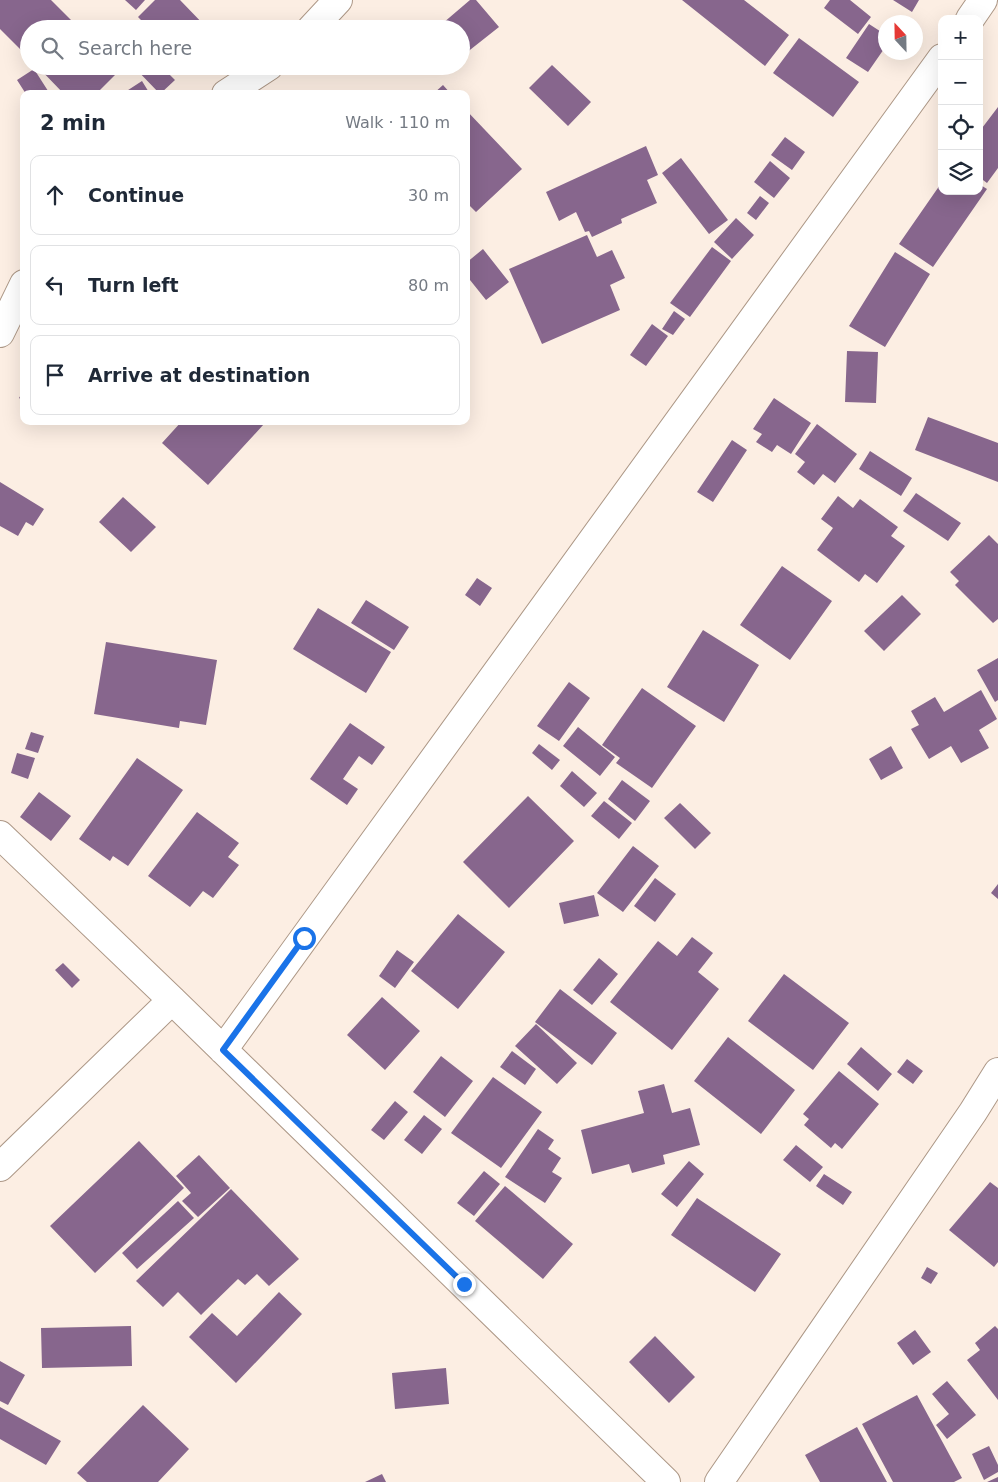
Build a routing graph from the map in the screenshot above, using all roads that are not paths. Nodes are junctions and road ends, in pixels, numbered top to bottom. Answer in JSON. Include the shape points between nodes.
{"nodes":[{"id":1,"x":338,"y":0,"type":"edge"},
{"id":2,"x":983,"y":0,"type":"edge"},
{"id":3,"x":973,"y":15,"type":"edge"},
{"id":4,"x":319,"y":20,"type":"edge"},
{"id":5,"x":941,"y":60,"type":"edge"},
{"id":6,"x":255,"y":75,"type":"edge"},
{"id":7,"x":232,"y":90,"type":"edge"},
{"id":8,"x":20,"y":292,"type":"edge"},
{"id":9,"x":0,"y":333,"type":"edge"},
{"id":10,"x":0,"y":835,"type":"edge"},
{"id":11,"x":172,"y":1000,"type":"junction"},
{"id":12,"x":223,"y":1050,"type":"junction"},
{"id":13,"x":998,"y":1072,"type":"edge"},
{"id":14,"x":0,"y":1167,"type":"edge"},
{"id":15,"x":666,"y":1482,"type":"edge"},
{"id":16,"x":719,"y":1482,"type":"edge"}],
"edges":[{"from":1,"to":4,"type":"street"},
{"from":2,"to":3,"type":"street"},
{"from":5,"to":12,"type":"street"},
{"from":6,"to":7,"type":"street"},
{"from":8,"to":9,"type":"street"},
{"from":10,"to":11,"type":"street"},
{"from":11,"to":12,"type":"street"},
{"from":11,"to":14,"type":"street"},
{"from":12,"to":15,"type":"street"},
{"from":13,"to":16,"type":"street"}]}
